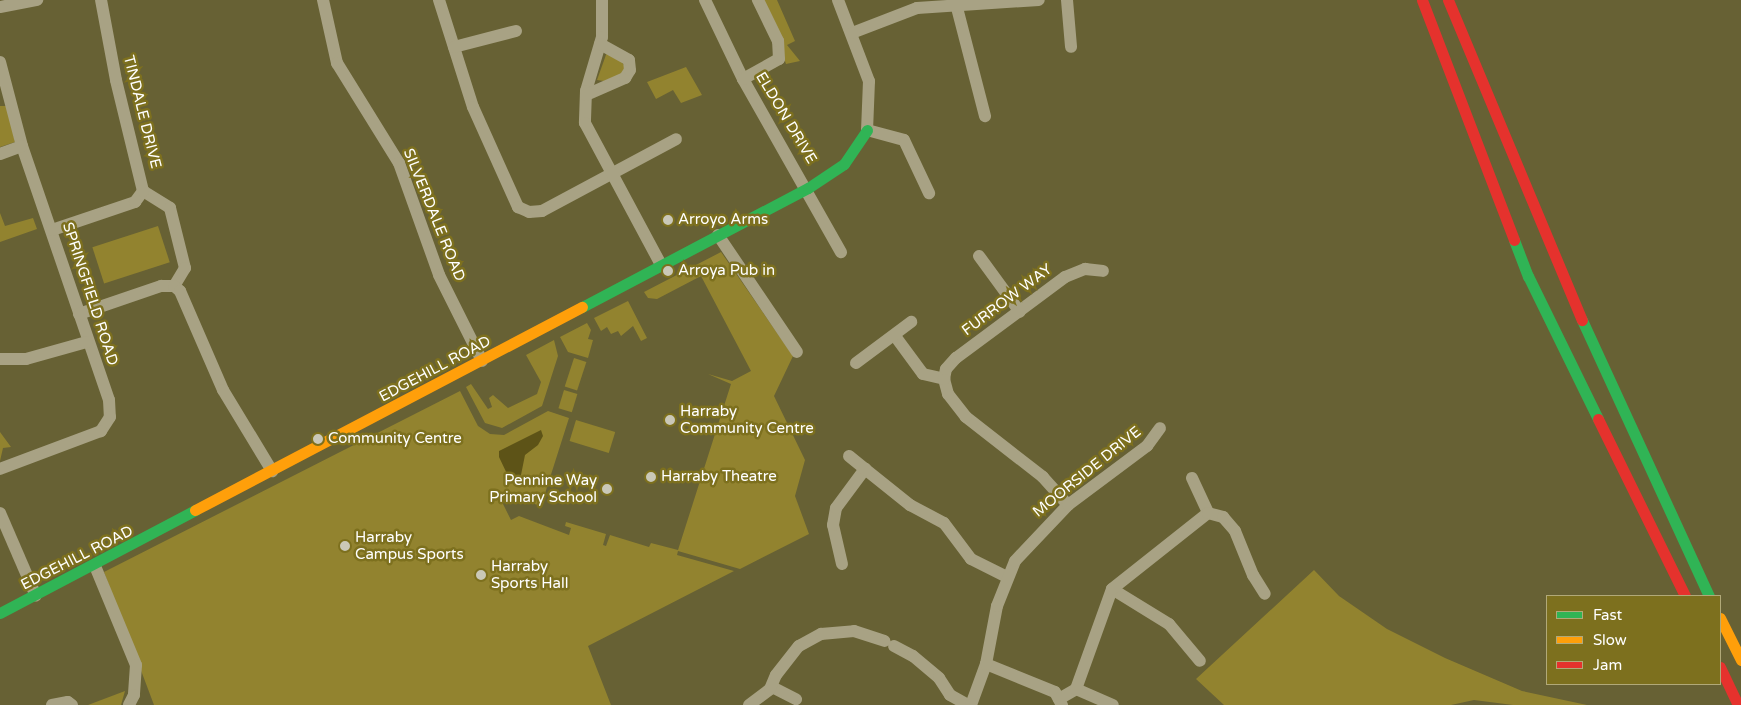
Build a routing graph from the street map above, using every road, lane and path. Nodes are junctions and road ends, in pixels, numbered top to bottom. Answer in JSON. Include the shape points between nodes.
{"nodes":[{"id":1,"x":37,"y":0,"type":"edge"},
{"id":2,"x":101,"y":0,"type":"edge"},
{"id":3,"x":323,"y":0,"type":"edge"},
{"id":4,"x":439,"y":0,"type":"edge"},
{"id":5,"x":602,"y":0,"type":"edge"},
{"id":6,"x":705,"y":0,"type":"edge"},
{"id":7,"x":758,"y":0,"type":"edge"},
{"id":8,"x":838,"y":0,"type":"edge"},
{"id":9,"x":1039,"y":0,"type":"edge"},
{"id":10,"x":1067,"y":0,"type":"edge"},
{"id":11,"x":1422,"y":0,"type":"edge"},
{"id":12,"x":1448,"y":0,"type":"edge"},
{"id":13,"x":955,"y":2,"type":"edge"},
{"id":14,"x":0,"y":7,"type":"edge"},
{"id":15,"x":516,"y":31,"type":"dead end"},
{"id":16,"x":852,"y":33,"type":"junction"},
{"id":17,"x":600,"y":44,"type":"junction"},
{"id":18,"x":454,"y":47,"type":"junction"},
{"id":19,"x":1071,"y":47,"type":"dead end"},
{"id":20,"x":0,"y":62,"type":"edge"},
{"id":21,"x":743,"y":79,"type":"junction"},
{"id":22,"x":586,"y":95,"type":"junction"},
{"id":23,"x":4,"y":99,"type":"edge"},
{"id":24,"x":985,"y":116,"type":"dead end"},
{"id":25,"x":867,"y":130,"type":"junction"},
{"id":26,"x":676,"y":139,"type":"dead end"},
{"id":27,"x":22,"y":146,"type":"junction"},
{"id":28,"x":0,"y":154,"type":"edge"},
{"id":29,"x":613,"y":172,"type":"junction"},
{"id":30,"x":808,"y":188,"type":"junction"},
{"id":31,"x":143,"y":191,"type":"junction"},
{"id":32,"x":929,"y":193,"type":"dead end"},
{"id":33,"x":52,"y":230,"type":"junction"},
{"id":34,"x":718,"y":235,"type":"junction"},
{"id":35,"x":842,"y":252,"type":"dead end"},
{"id":36,"x":979,"y":256,"type":"dead end"},
{"id":37,"x":661,"y":265,"type":"junction"},
{"id":38,"x":1103,"y":271,"type":"dead end"},
{"id":39,"x":174,"y":286,"type":"junction"},
{"id":40,"x":1020,"y":312,"type":"junction"},
{"id":41,"x":79,"y":314,"type":"junction"},
{"id":42,"x":911,"y":322,"type":"dead end"},
{"id":43,"x":894,"y":336,"type":"junction"},
{"id":44,"x":87,"y":342,"type":"junction"},
{"id":45,"x":797,"y":352,"type":"dead end"},
{"id":46,"x":1,"y":356,"type":"edge"},
{"id":47,"x":482,"y":360,"type":"junction"},
{"id":48,"x":856,"y":364,"type":"dead end"},
{"id":49,"x":944,"y":379,"type":"junction"},
{"id":50,"x":1160,"y":428,"type":"dead end"},
{"id":51,"x":849,"y":456,"type":"dead end"},
{"id":52,"x":0,"y":469,"type":"edge"},
{"id":53,"x":865,"y":470,"type":"junction"},
{"id":54,"x":272,"y":471,"type":"junction"},
{"id":55,"x":1192,"y":478,"type":"dead end"},
{"id":56,"x":1068,"y":505,"type":"junction"},
{"id":57,"x":0,"y":513,"type":"edge"},
{"id":58,"x":1208,"y":513,"type":"junction"},
{"id":59,"x":842,"y":564,"type":"dead end"},
{"id":60,"x":95,"y":566,"type":"junction"},
{"id":61,"x":1007,"y":577,"type":"junction"},
{"id":62,"x":1112,"y":589,"type":"junction"},
{"id":63,"x":1266,"y":594,"type":"dead end"},
{"id":64,"x":1685,"y":595,"type":"edge"},
{"id":65,"x":1709,"y":595,"type":"edge"},
{"id":66,"x":36,"y":596,"type":"junction"},
{"id":67,"x":0,"y":614,"type":"edge"},
{"id":68,"x":1721,"y":620,"type":"edge"},
{"id":69,"x":1741,"y":660,"type":"edge"},
{"id":70,"x":1200,"y":661,"type":"dead end"},
{"id":71,"x":986,"y":664,"type":"junction"},
{"id":72,"x":1721,"y":669,"type":"edge"},
{"id":73,"x":772,"y":687,"type":"junction"},
{"id":74,"x":1076,"y":689,"type":"junction"},
{"id":75,"x":796,"y":699,"type":"dead end"},
{"id":76,"x":1061,"y":702,"type":"edge"},
{"id":77,"x":52,"y":705,"type":"edge"},
{"id":78,"x":72,"y":705,"type":"edge"},
{"id":79,"x":128,"y":705,"type":"edge"},
{"id":80,"x":749,"y":705,"type":"edge"},
{"id":81,"x":969,"y":705,"type":"edge"},
{"id":82,"x":1113,"y":705,"type":"edge"},
{"id":83,"x":1738,"y":705,"type":"edge"}],
"edges":[{"from":1,"to":14,"type":"street"},
{"from":2,"to":31,"type":"street","name":"TINDALE DRIVE","via":[[116,80]]},
{"from":3,"to":47,"type":"street","name":"SILVERDALE ROAD","via":[[337,63],[399,163],[439,275]]},
{"from":4,"to":18,"type":"street"},
{"from":5,"to":17,"type":"street"},
{"from":6,"to":21,"type":"street","name":"ELDON DRIVE"},
{"from":7,"to":21,"type":"street","via":[[778,41],[779,58]]},
{"from":8,"to":16,"type":"street"},
{"from":9,"to":13,"type":"street"},
{"from":10,"to":19,"type":"street"},
{"from":11,"to":64,"type":"main road","via":[[1528,276]]},
{"from":12,"to":65,"type":"main road","via":[[1559,270]]},
{"from":13,"to":16,"type":"street","via":[[917,8]]},
{"from":13,"to":24,"type":"street"},
{"from":15,"to":18,"type":"street"},
{"from":16,"to":25,"type":"street","via":[[869,81]]},
{"from":17,"to":22,"type":"street"},
{"from":17,"to":22,"type":"street","via":[[629,60],[630,70],[625,78]]},
{"from":18,"to":29,"type":"street","via":[[473,107],[518,207],[529,212],[542,211]]},
{"from":20,"to":23,"type":"street","name":"SPRINGFIELD ROAD"},
{"from":21,"to":30,"type":"street","name":"ELDON DRIVE"},
{"from":22,"to":29,"type":"street","via":[[585,124]]},
{"from":23,"to":27,"type":"street","name":"SPRINGFIELD ROAD"},
{"from":25,"to":30,"type":"main road","name":"EDGEHILL ROAD","via":[[844,164]]},
{"from":25,"to":32,"type":"street","via":[[904,140]]},
{"from":26,"to":29,"type":"street"},
{"from":27,"to":28,"type":"street"},
{"from":27,"to":33,"type":"street","name":"SPRINGFIELD ROAD"},
{"from":29,"to":37,"type":"street"},
{"from":30,"to":34,"type":"main road","name":"EDGEHILL ROAD"},
{"from":30,"to":35,"type":"street","name":"ELDON DRIVE"},
{"from":31,"to":33,"type":"street","name":"TINDALE DRIVE","via":[[134,202]]},
{"from":31,"to":39,"type":"street","via":[[170,208],[185,268]]},
{"from":33,"to":41,"type":"street","name":"SPRINGFIELD ROAD"},
{"from":34,"to":37,"type":"main road","name":"EDGEHILL ROAD"},
{"from":34,"to":45,"type":"street"},
{"from":36,"to":40,"type":"street"},
{"from":37,"to":47,"type":"main road","name":"EDGEHILL ROAD"},
{"from":38,"to":40,"type":"street","name":"FURROW WAY","via":[[1085,269],[1072,273]]},
{"from":39,"to":41,"type":"street","via":[[161,286]]},
{"from":39,"to":54,"type":"street","via":[[180,291],[223,390]]},
{"from":40,"to":49,"type":"street","name":"FURROW WAY","via":[[956,358],[946,369]]},
{"from":41,"to":44,"type":"street","name":"SPRINGFIELD ROAD"},
{"from":42,"to":43,"type":"street"},
{"from":43,"to":48,"type":"street"},
{"from":43,"to":49,"type":"street","via":[[923,374]]},
{"from":44,"to":46,"type":"street","via":[[26,359]]},
{"from":44,"to":52,"type":"street","name":"SPRINGFIELD ROAD","via":[[109,400],[110,417],[101,431]]},
{"from":47,"to":54,"type":"main road","name":"EDGEHILL ROAD"},
{"from":49,"to":56,"type":"street","via":[[948,394],[966,418],[1043,478]]},
{"from":50,"to":56,"type":"street","name":"MOORSIDE DRIVE","via":[[1148,446]]},
{"from":51,"to":53,"type":"street"},
{"from":53,"to":59,"type":"street","via":[[836,508],[833,525]]},
{"from":53,"to":61,"type":"street","via":[[876,475],[910,505],[944,523],[971,559]]},
{"from":54,"to":60,"type":"main road","name":"EDGEHILL ROAD"},
{"from":55,"to":58,"type":"street"},
{"from":56,"to":61,"type":"street","name":"MOORSIDE DRIVE","via":[[1021,551]]},
{"from":57,"to":66,"type":"street"},
{"from":58,"to":62,"type":"street"},
{"from":58,"to":63,"type":"street","via":[[1223,517],[1235,531],[1253,575]]},
{"from":60,"to":66,"type":"main road","name":"EDGEHILL ROAD"},
{"from":60,"to":79,"type":"street","via":[[136,665],[134,695]]},
{"from":61,"to":71,"type":"street","name":"MOORSIDE DRIVE","via":[[997,606]]},
{"from":62,"to":70,"type":"street","via":[[1169,624]]},
{"from":62,"to":74,"type":"street"},
{"from":66,"to":67,"type":"main road","name":"EDGEHILL ROAD"},
{"from":68,"to":69,"type":"main road"},
{"from":71,"to":76,"type":"street","via":[[1054,692]]},
{"from":71,"to":81,"type":"street","name":"MOORSIDE DRIVE"},
{"from":72,"to":83,"type":"main road"},
{"from":73,"to":75,"type":"street"},
{"from":73,"to":80,"type":"street"},
{"from":73,"to":81,"type":"street","via":[[776,675],[799,646],[821,634],[854,631],[889,643],[913,656],[939,678],[950,695]]},
{"from":74,"to":76,"type":"street"},
{"from":74,"to":82,"type":"street"},
{"from":77,"to":78,"type":"street","via":[[60,702]]}]}
